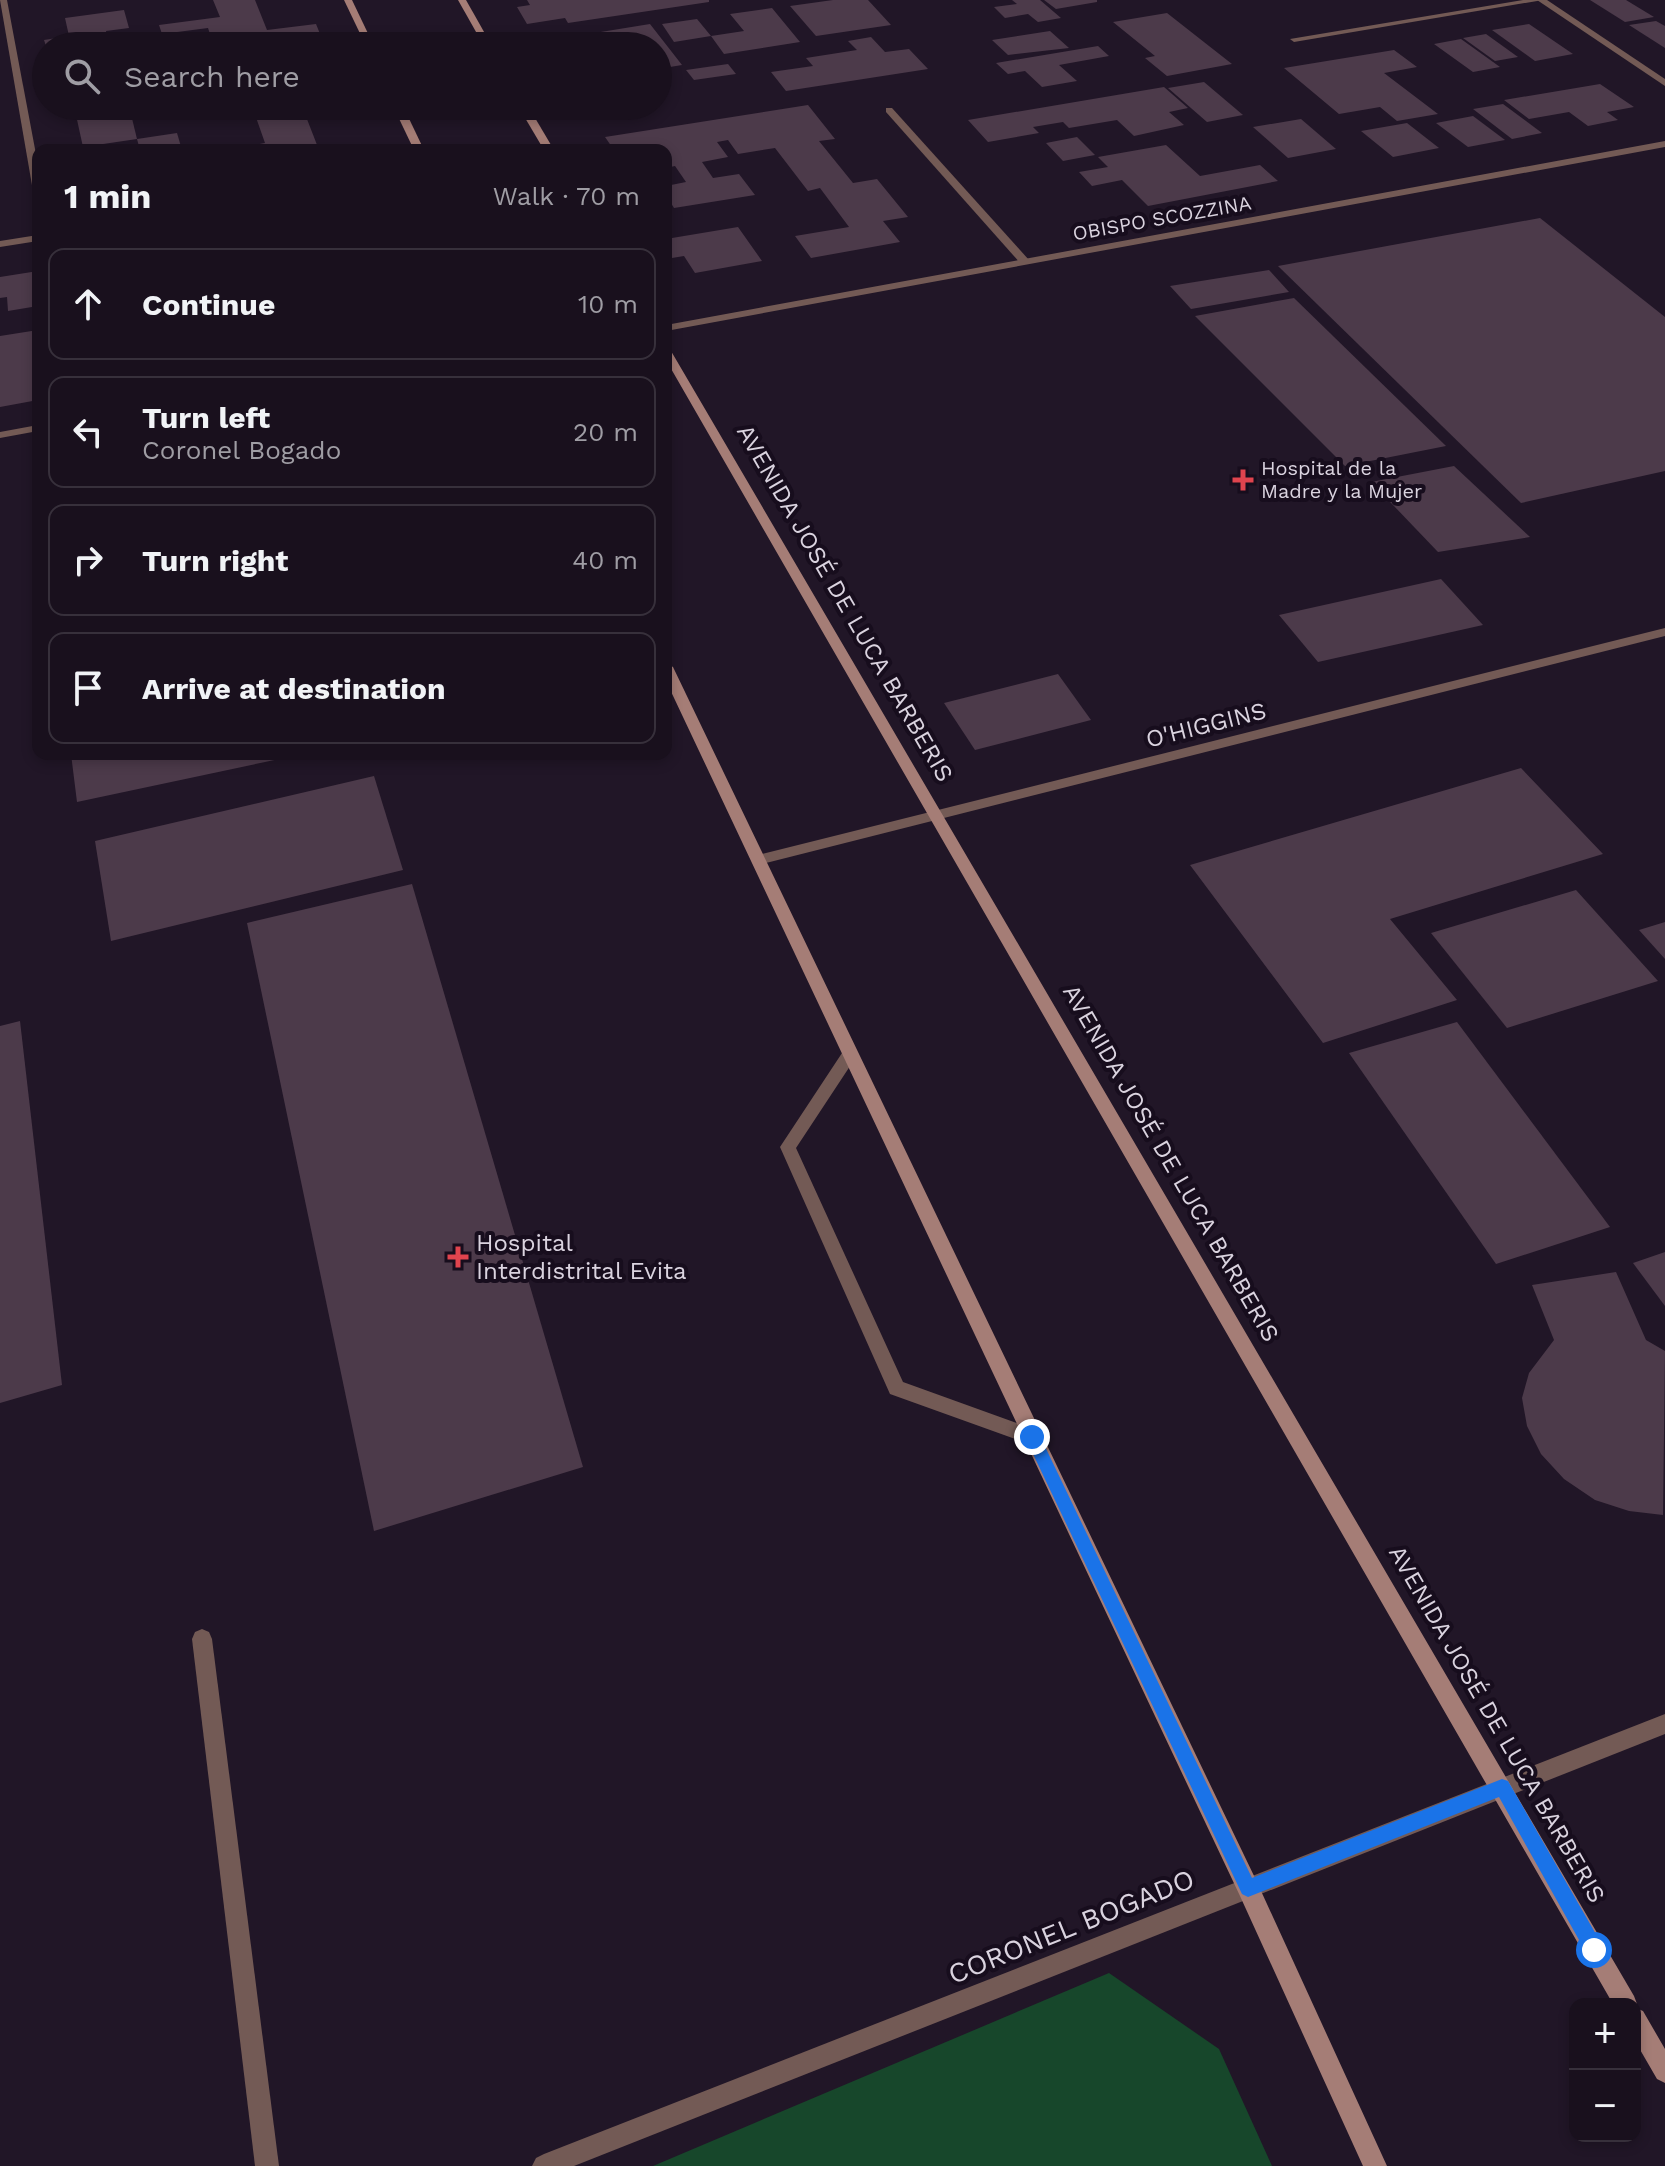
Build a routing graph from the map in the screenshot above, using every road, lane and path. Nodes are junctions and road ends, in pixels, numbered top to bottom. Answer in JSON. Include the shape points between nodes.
{"nodes":[{"id":1,"x":3,"y":0,"type":"edge"},
{"id":2,"x":348,"y":0,"type":"edge"},
{"id":3,"x":462,"y":0,"type":"edge"},
{"id":4,"x":1540,"y":0,"type":"edge"},
{"id":5,"x":363,"y":32,"type":"edge"},
{"id":6,"x":480,"y":32,"type":"edge"},
{"id":7,"x":1294,"y":39,"type":"dead end"},
{"id":8,"x":1665,"y":83,"type":"edge"},
{"id":9,"x":889,"y":110,"type":"dead end"},
{"id":10,"x":405,"y":120,"type":"edge"},
{"id":11,"x":531,"y":120,"type":"edge"},
{"id":12,"x":416,"y":144,"type":"edge"},
{"id":13,"x":545,"y":144,"type":"edge"},
{"id":14,"x":1665,"y":144,"type":"edge"},
{"id":15,"x":32,"y":158,"type":"edge"},
{"id":16,"x":32,"y":239,"type":"edge"},
{"id":17,"x":0,"y":244,"type":"edge"},
{"id":18,"x":1025,"y":262,"type":"junction"},
{"id":19,"x":672,"y":327,"type":"edge"},
{"id":20,"x":672,"y":361,"type":"edge"},
{"id":21,"x":32,"y":429,"type":"edge"},
{"id":22,"x":0,"y":435,"type":"edge"},
{"id":23,"x":1665,"y":632,"type":"edge"},
{"id":24,"x":672,"y":680,"type":"edge"},
{"id":25,"x":936,"y":815,"type":"junction"},
{"id":26,"x":758,"y":860,"type":"junction"},
{"id":27,"x":850,"y":1054,"type":"junction"},
{"id":28,"x":1032,"y":1437,"type":"junction"},
{"id":29,"x":202,"y":1639,"type":"dead end"},
{"id":30,"x":1665,"y":1724,"type":"edge"},
{"id":31,"x":1502,"y":1787,"type":"junction"},
{"id":32,"x":1248,"y":1888,"type":"junction"},
{"id":33,"x":1623,"y":1998,"type":"edge"},
{"id":34,"x":1641,"y":2029,"type":"edge"},
{"id":35,"x":1665,"y":2071,"type":"edge"},
{"id":36,"x":267,"y":2166,"type":"edge"},
{"id":37,"x":544,"y":2166,"type":"edge"},
{"id":38,"x":1375,"y":2166,"type":"edge"}],
"edges":[{"from":1,"to":15,"type":"street"},
{"from":2,"to":5,"type":"main road"},
{"from":3,"to":6,"type":"main road"},
{"from":4,"to":7,"type":"street"},
{"from":4,"to":8,"type":"street"},
{"from":9,"to":18,"type":"street"},
{"from":10,"to":12,"type":"main road"},
{"from":11,"to":13,"type":"main road"},
{"from":14,"to":18,"type":"street","name":"OBISPO SCOZZINA"},
{"from":16,"to":17,"type":"street"},
{"from":18,"to":19,"type":"street","name":"OBISPO SCOZZINA"},
{"from":20,"to":25,"type":"main road","name":"AVENIDA JOSÉ DE LUCA BARBERIS"},
{"from":21,"to":22,"type":"street"},
{"from":23,"to":25,"type":"street","name":"O'HIGGINS"},
{"from":24,"to":26,"type":"main road"},
{"from":25,"to":26,"type":"street","name":"O'HIGGINS"},
{"from":25,"to":31,"type":"main road","name":"AVENIDA JOSÉ DE LUCA BARBERIS"},
{"from":26,"to":27,"type":"main road"},
{"from":27,"to":28,"type":"main road"},
{"from":27,"to":28,"type":"street","via":[[788,1147],[896,1388]]},
{"from":28,"to":32,"type":"main road"},
{"from":29,"to":36,"type":"street"},
{"from":30,"to":31,"type":"street","name":"CORONEL BOGADO"},
{"from":31,"to":32,"type":"street","name":"CORONEL BOGADO"},
{"from":31,"to":33,"type":"main road","name":"AVENIDA JOSÉ DE LUCA BARBERIS"},
{"from":32,"to":37,"type":"street","name":"CORONEL BOGADO"},
{"from":32,"to":38,"type":"main road"},
{"from":34,"to":35,"type":"main road"}]}
